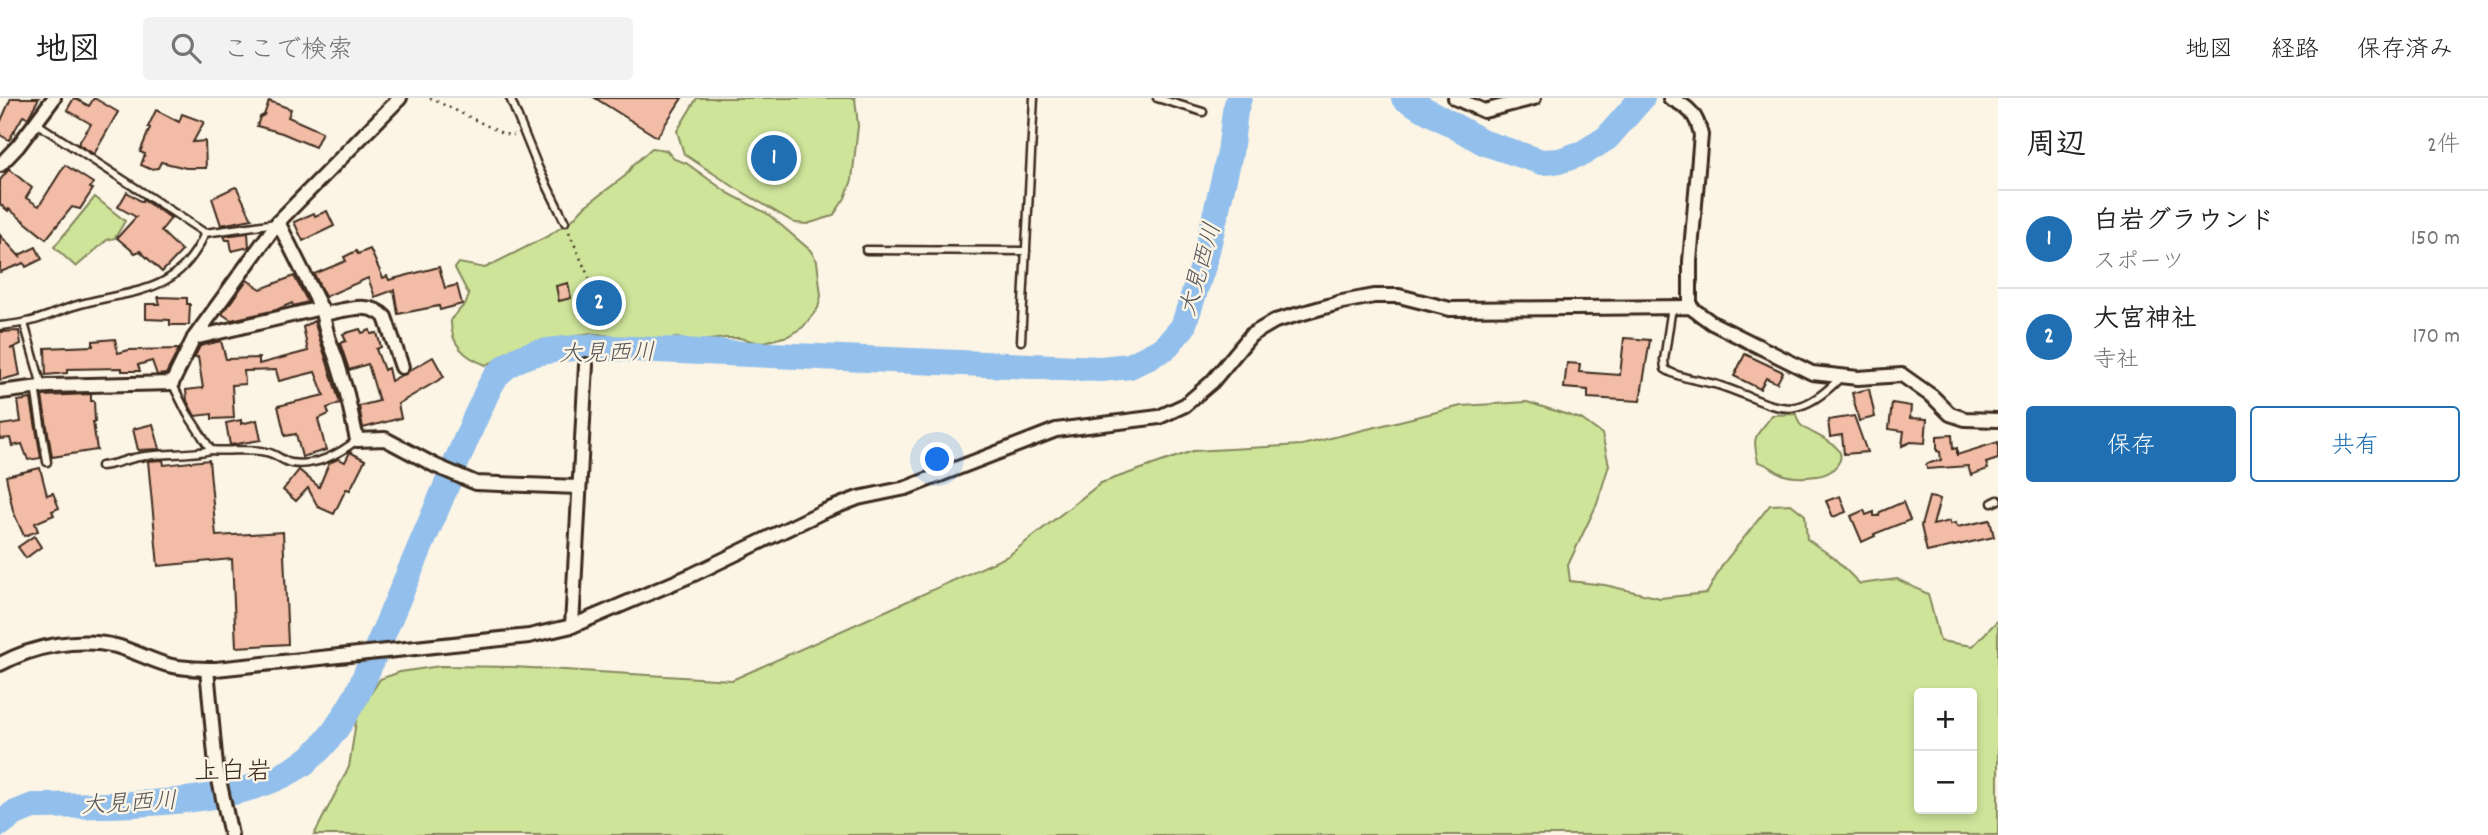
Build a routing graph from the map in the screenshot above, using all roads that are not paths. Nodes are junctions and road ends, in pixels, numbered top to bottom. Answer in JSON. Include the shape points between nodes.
{"nodes":[{"id":1,"x":54,"y":98,"type":"edge"},
{"id":2,"x":510,"y":98,"type":"edge"},
{"id":3,"x":1034,"y":98,"type":"edge"},
{"id":4,"x":1157,"y":98,"type":"edge"},
{"id":5,"x":1455,"y":98,"type":"edge"},
{"id":6,"x":1534,"y":98,"type":"edge"},
{"id":7,"x":396,"y":100,"type":"edge"},
{"id":8,"x":1675,"y":100,"type":"edge"},
{"id":9,"x":1203,"y":112,"type":"dead end"},
{"id":10,"x":36,"y":123,"type":"junction"},
{"id":11,"x":0,"y":164,"type":"edge"},
{"id":12,"x":278,"y":222,"type":"junction"},
{"id":13,"x":565,"y":222,"type":"dead end"},
{"id":14,"x":205,"y":233,"type":"junction"},
{"id":15,"x":866,"y":250,"type":"dead end"},
{"id":16,"x":1026,"y":251,"type":"junction"},
{"id":17,"x":1672,"y":307,"type":"junction"},
{"id":18,"x":1690,"y":307,"type":"junction"},
{"id":19,"x":322,"y":311,"type":"junction"},
{"id":20,"x":24,"y":323,"type":"junction"},
{"id":21,"x":0,"y":326,"type":"edge"},
{"id":22,"x":194,"y":338,"type":"junction"},
{"id":23,"x":1021,"y":341,"type":"dead end"},
{"id":24,"x":586,"y":365,"type":"dead end"},
{"id":25,"x":402,"y":367,"type":"dead end"},
{"id":26,"x":1841,"y":377,"type":"junction"},
{"id":27,"x":172,"y":383,"type":"junction"},
{"id":28,"x":38,"y":387,"type":"junction"},
{"id":29,"x":0,"y":392,"type":"edge"},
{"id":30,"x":1998,"y":420,"type":"edge"},
{"id":31,"x":357,"y":440,"type":"junction"},
{"id":32,"x":211,"y":450,"type":"junction"},
{"id":33,"x":47,"y":462,"type":"dead end"},
{"id":34,"x":101,"y":466,"type":"dead end"},
{"id":35,"x":578,"y":486,"type":"junction"},
{"id":36,"x":572,"y":626,"type":"junction"},
{"id":37,"x":0,"y":664,"type":"edge"},
{"id":38,"x":207,"y":669,"type":"junction"},
{"id":39,"x":231,"y":835,"type":"edge"}],
"edges":[{"from":1,"to":10,"type":"street"},
{"from":2,"to":13,"type":"lane"},
{"from":3,"to":16,"type":"lane"},
{"from":4,"to":9,"type":"lane"},
{"from":5,"to":6,"type":"street","via":[[1484,111]]},
{"from":7,"to":12,"type":"street"},
{"from":8,"to":18,"type":"street","via":[[1692,110],[1701,135]]},
{"from":10,"to":11,"type":"street"},
{"from":10,"to":14,"type":"lane"},
{"from":12,"to":14,"type":"lane"},
{"from":12,"to":19,"type":"street"},
{"from":12,"to":22,"type":"street"},
{"from":14,"to":20,"type":"lane","via":[[191,260],[167,280]]},
{"from":15,"to":16,"type":"lane"},
{"from":16,"to":23,"type":"lane"},
{"from":17,"to":18,"type":"street"},
{"from":17,"to":26,"type":"lane","via":[[1664,360],[1665,369],[1673,374],[1716,384],[1767,406],[1790,408],[1811,402]]},
{"from":17,"to":36,"type":"street","via":[[1450,309],[1399,296],[1374,296],[1275,321],[1251,335],[1212,382],[1185,405],[1159,417],[1056,430],[906,488],[858,498]]},
{"from":18,"to":26,"type":"street","via":[[1712,323],[1812,373]]},
{"from":19,"to":22,"type":"street"},
{"from":19,"to":25,"type":"street","via":[[369,307],[379,311]]},
{"from":19,"to":31,"type":"street"},
{"from":20,"to":21,"type":"lane"},
{"from":20,"to":28,"type":"lane"},
{"from":22,"to":27,"type":"street"},
{"from":24,"to":35,"type":"street"},
{"from":26,"to":30,"type":"street","via":[[1902,375],[1950,414]]},
{"from":27,"to":28,"type":"street"},
{"from":27,"to":32,"type":"lane"},
{"from":28,"to":29,"type":"street"},
{"from":28,"to":33,"type":"lane"},
{"from":31,"to":32,"type":"lane","via":[[322,460],[303,463],[289,463],[264,451]]},
{"from":31,"to":35,"type":"street","via":[[385,439],[475,483]]},
{"from":32,"to":34,"type":"lane","via":[[136,457]]},
{"from":35,"to":36,"type":"street"},
{"from":36,"to":38,"type":"street","via":[[529,636]]},
{"from":37,"to":38,"type":"street","via":[[52,645],[93,643],[168,665]]},
{"from":38,"to":39,"type":"street","via":[[208,705]]}]}
